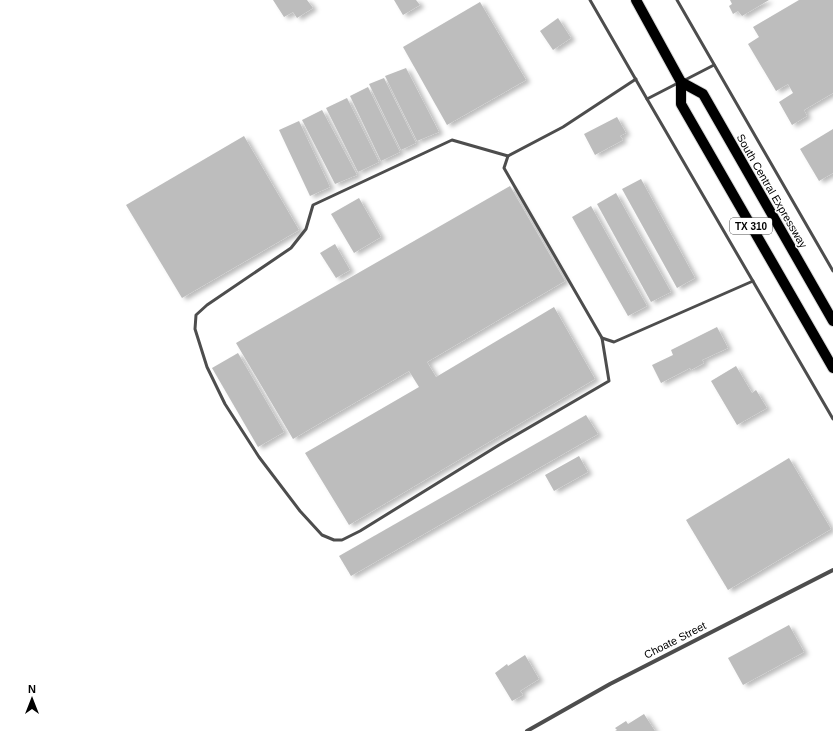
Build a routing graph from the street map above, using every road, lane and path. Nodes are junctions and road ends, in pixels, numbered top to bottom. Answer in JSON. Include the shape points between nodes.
{"nodes":[{"id":1,"x":590,"y":0,"type":"edge"},
{"id":2,"x":636,"y":0,"type":"edge"},
{"id":3,"x":677,"y":0,"type":"edge"},
{"id":4,"x":714,"y":65,"type":"junction"},
{"id":5,"x":636,"y":79,"type":"junction"},
{"id":6,"x":682,"y":82,"type":"junction"},
{"id":7,"x":647,"y":99,"type":"junction"},
{"id":8,"x":508,"y":156,"type":"junction"},
{"id":9,"x":833,"y":271,"type":"edge"},
{"id":10,"x":752,"y":281,"type":"junction"},
{"id":11,"x":833,"y":321,"type":"edge"},
{"id":12,"x":602,"y":338,"type":"junction"},
{"id":13,"x":833,"y":368,"type":"edge"},
{"id":14,"x":833,"y":419,"type":"edge"},
{"id":15,"x":833,"y":570,"type":"edge"},
{"id":16,"x":527,"y":731,"type":"edge"}],
"edges":[{"from":1,"to":5,"type":"lane"},
{"from":2,"to":6,"type":"main road"},
{"from":3,"to":4,"type":"lane"},
{"from":4,"to":6,"type":"lane"},
{"from":4,"to":9,"type":"lane"},
{"from":5,"to":7,"type":"lane"},
{"from":5,"to":8,"type":"lane","via":[[563,127]]},
{"from":6,"to":7,"type":"lane"},
{"from":6,"to":11,"type":"main road","name":"South Central Expressway","number":"TX 310","via":[[703,94]]},
{"from":6,"to":13,"type":"main road","number":"TX 310","via":[[680,104]]},
{"from":7,"to":10,"type":"lane"},
{"from":8,"to":12,"type":"lane","via":[[504,168]]},
{"from":8,"to":12,"type":"lane","via":[[452,140],[313,205],[306,229],[291,248],[196,315],[194,329],[207,367],[225,404],[259,457],[300,511],[322,535],[342,540],[609,381]]},
{"from":10,"to":12,"type":"lane","via":[[614,342]]},
{"from":10,"to":14,"type":"lane"},
{"from":15,"to":16,"type":"street","name":"Choate Street","via":[[610,684]]}]}
